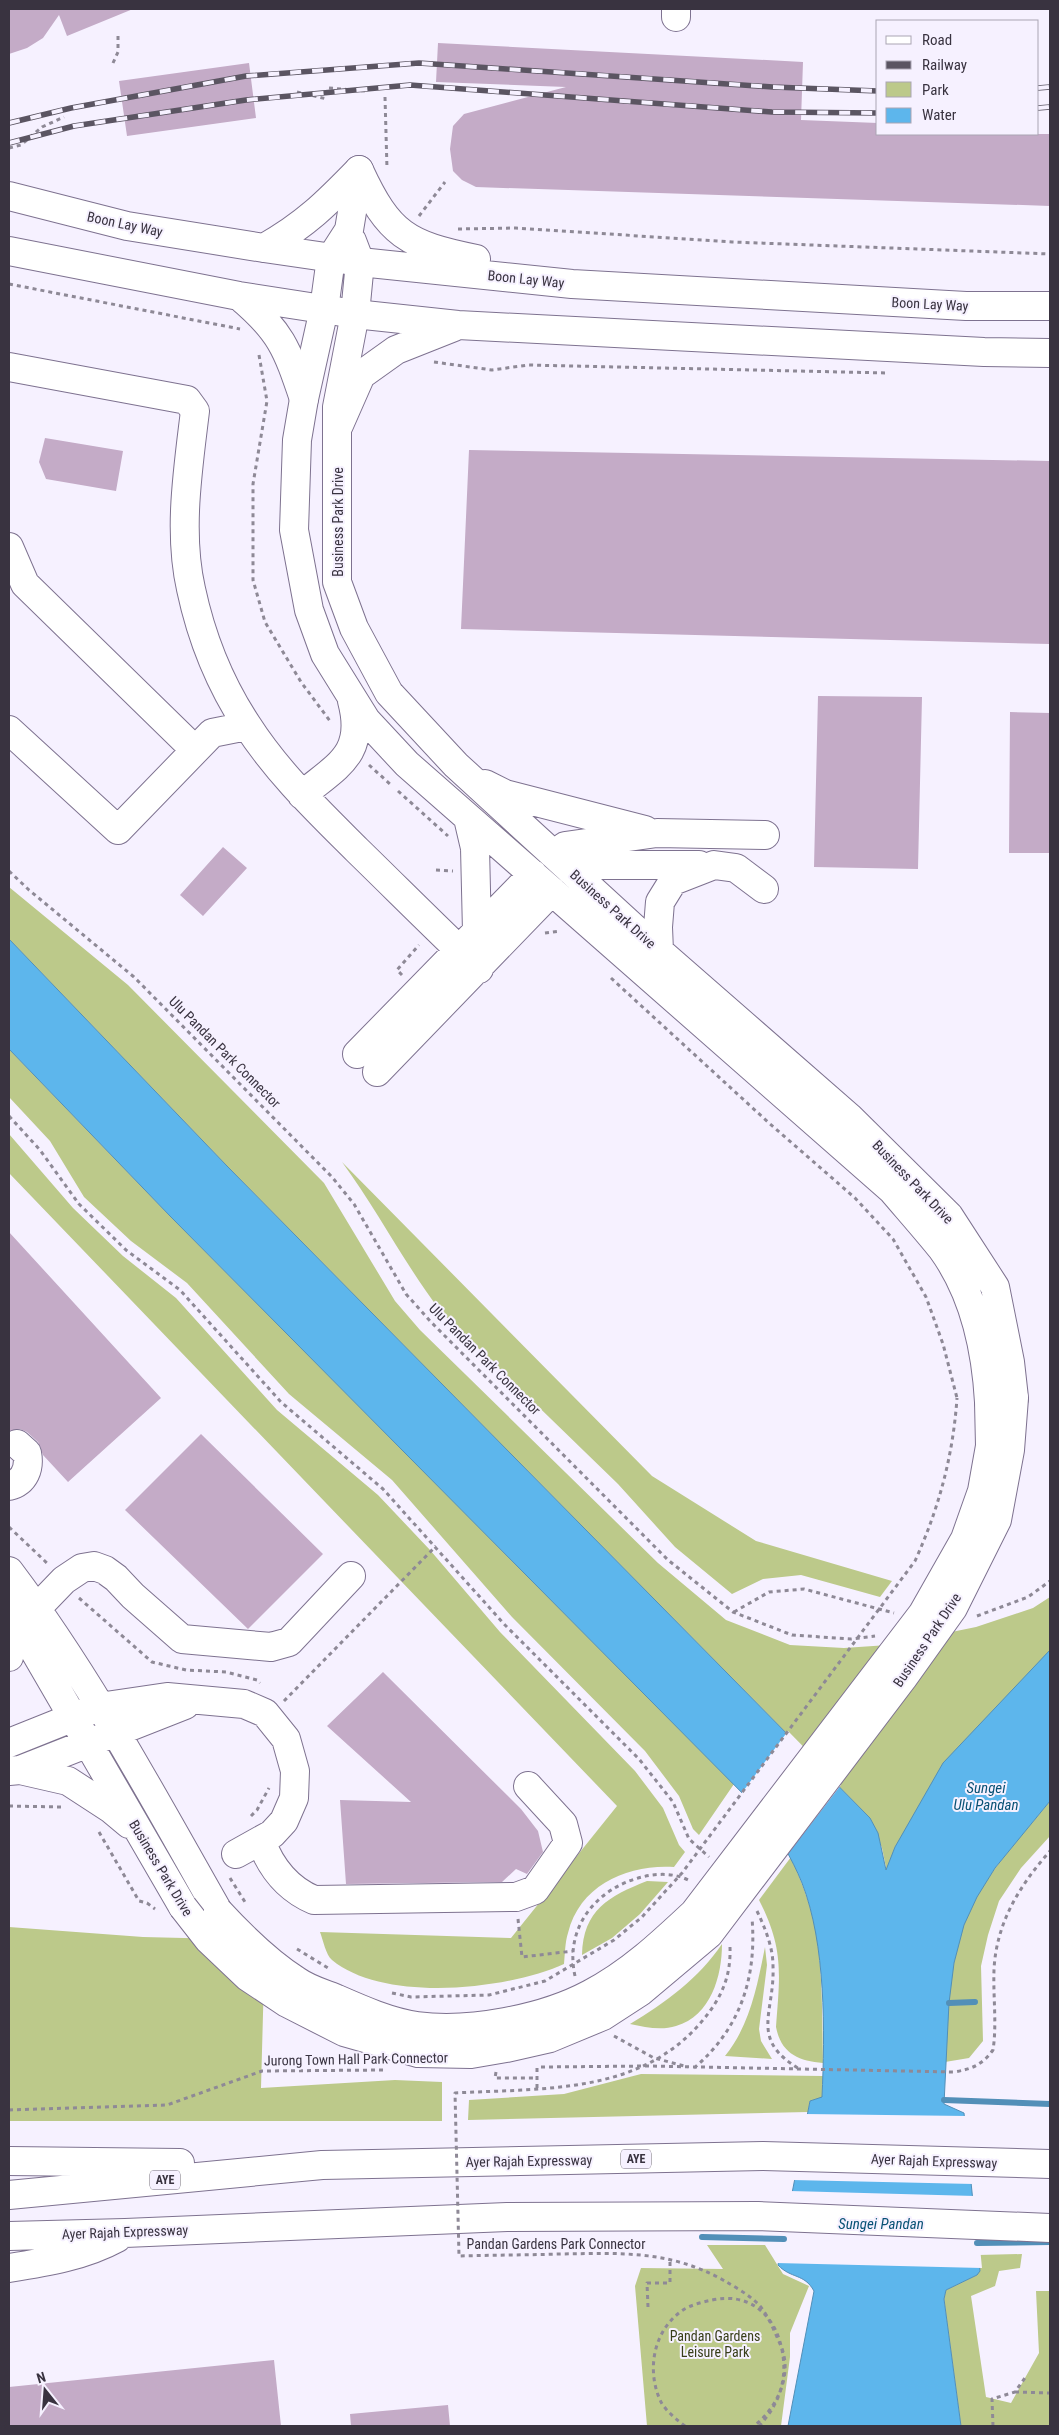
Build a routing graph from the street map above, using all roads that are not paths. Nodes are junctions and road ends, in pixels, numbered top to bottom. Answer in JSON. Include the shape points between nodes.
{"nodes":[{"id":1,"x":359,"y":170,"type":"junction"},
{"id":2,"x":9,"y":196,"type":"edge"},
{"id":3,"x":349,"y":230,"type":"junction"},
{"id":4,"x":264,"y":248,"type":"junction"},
{"id":5,"x":9,"y":251,"type":"edge"},
{"id":6,"x":331,"y":258,"type":"junction"},
{"id":7,"x":360,"y":262,"type":"junction"},
{"id":8,"x":572,"y":284,"type":"junction"},
{"id":9,"x":239,"y":296,"type":"junction"},
{"id":10,"x":1050,"y":306,"type":"edge"},
{"id":11,"x":324,"y":309,"type":"junction"},
{"id":12,"x":355,"y":314,"type":"junction"},
{"id":13,"x":458,"y":325,"type":"junction"},
{"id":14,"x":1050,"y":353,"type":"edge"},
{"id":15,"x":9,"y":367,"type":"edge"},
{"id":16,"x":304,"y":399,"type":"junction"},
{"id":17,"x":339,"y":425,"type":"junction"},
{"id":18,"x":9,"y":548,"type":"edge"},
{"id":19,"x":351,"y":697,"type":"junction"},
{"id":20,"x":247,"y":726,"type":"junction"},
{"id":21,"x":9,"y":730,"type":"edge"},
{"id":22,"x":195,"y":750,"type":"junction"},
{"id":23,"x":466,"y":774,"type":"junction"},
{"id":24,"x":302,"y":795,"type":"junction"},
{"id":25,"x":468,"y":818,"type":"junction"},
{"id":26,"x":657,"y":833,"type":"junction"},
{"id":27,"x":765,"y":834,"type":"dead end"},
{"id":28,"x":563,"y":863,"type":"junction"},
{"id":29,"x":714,"y":865,"type":"junction"},
{"id":30,"x":542,"y":883,"type":"junction"},
{"id":31,"x":764,"y":889,"type":"dead end"},
{"id":32,"x":468,"y":941,"type":"junction"},
{"id":33,"x":659,"y":951,"type":"junction"},
{"id":34,"x":479,"y":969,"type":"junction"},
{"id":35,"x":357,"y":1054,"type":"dead end"},
{"id":36,"x":377,"y":1072,"type":"dead end"},
{"id":37,"x":1002,"y":1400,"type":"junction"},
{"id":38,"x":17,"y":1444,"type":"dead end"},
{"id":39,"x":9,"y":1486,"type":"edge"},
{"id":40,"x":9,"y":1571,"type":"edge"},
{"id":41,"x":351,"y":1576,"type":"dead end"},
{"id":42,"x":19,"y":1608,"type":"edge"},
{"id":43,"x":9,"y":1657,"type":"edge"},
{"id":44,"x":195,"y":1700,"type":"junction"},
{"id":45,"x":99,"y":1707,"type":"junction"},
{"id":46,"x":73,"y":1716,"type":"junction"},
{"id":47,"x":116,"y":1732,"type":"junction"},
{"id":48,"x":88,"y":1742,"type":"junction"},
{"id":49,"x":9,"y":1743,"type":"edge"},
{"id":50,"x":14,"y":1770,"type":"edge"},
{"id":51,"x":528,"y":1786,"type":"dead end"},
{"id":52,"x":253,"y":1831,"type":"junction"},
{"id":53,"x":139,"y":1833,"type":"junction"},
{"id":54,"x":233,"y":1865,"type":"road end"},
{"id":55,"x":9,"y":2161,"type":"edge"},
{"id":56,"x":1050,"y":2164,"type":"edge"},
{"id":57,"x":322,"y":2165,"type":"junction"},
{"id":58,"x":9,"y":2194,"type":"edge"},
{"id":59,"x":1050,"y":2228,"type":"edge"},
{"id":60,"x":125,"y":2233,"type":"junction"},
{"id":61,"x":9,"y":2236,"type":"edge"},
{"id":62,"x":9,"y":2268,"type":"edge"}],
"edges":[{"from":1,"to":3,"type":"main road","name":"Business Park Drive"},
{"from":1,"to":4,"type":"main road","via":[[297,230]]},
{"from":1,"to":8,"type":"main road","via":[[385,217],[397,231],[418,244]]},
{"from":2,"to":4,"type":"main road","name":"Boon Lay Way","via":[[127,226]]},
{"from":3,"to":6,"type":"main road","name":"Business Park Drive"},
{"from":3,"to":7,"type":"main road","name":"Business Park Drive"},
{"from":4,"to":6,"type":"main road","name":"Boon Lay Way"},
{"from":5,"to":9,"type":"main road"},
{"from":6,"to":7,"type":"main road","name":"Boon Lay Way"},
{"from":6,"to":11,"type":"main road","name":"Business Park Drive"},
{"from":7,"to":8,"type":"main road","name":"Boon Lay Way"},
{"from":7,"to":12,"type":"main road","name":"Business Park Drive"},
{"from":8,"to":10,"type":"main road","name":"Boon Lay Way","via":[[966,306]]},
{"from":9,"to":11,"type":"main road"},
{"from":9,"to":16,"type":"main road","via":[[275,330],[288,354]]},
{"from":11,"to":12,"type":"main road"},
{"from":11,"to":16,"type":"main road","name":"Business Park Drive"},
{"from":12,"to":13,"type":"main road"},
{"from":12,"to":17,"type":"main road","name":"Business Park Drive","via":[[338,407]]},
{"from":13,"to":14,"type":"main road"},
{"from":13,"to":17,"type":"main road","via":[[396,350],[361,375]]},
{"from":15,"to":20,"type":"main road","via":[[187,400],[195,411],[187,470],[185,534],[190,588],[225,686]]},
{"from":16,"to":19,"type":"main road","name":"Business Park Drive","via":[[297,440],[294,530],[309,610],[325,654]]},
{"from":17,"to":23,"type":"main road","name":"Business Park Drive","via":[[337,582],[354,628],[389,693]]},
{"from":18,"to":22,"type":"main road","via":[[25,584]]},
{"from":19,"to":24,"type":"main road","via":[[357,722],[352,749],[342,762]]},
{"from":19,"to":25,"type":"main road","name":"Business Park Drive","via":[[366,720],[407,764]]},
{"from":20,"to":22,"type":"main road","via":[[212,733]]},
{"from":20,"to":24,"type":"main road"},
{"from":21,"to":22,"type":"main road","via":[[118,830]]},
{"from":23,"to":26,"type":"main road","via":[[505,794]]},
{"from":23,"to":28,"type":"main road","name":"Business Park Drive"},
{"from":24,"to":32,"type":"main road"},
{"from":25,"to":30,"type":"main road","name":"Business Park Drive"},
{"from":25,"to":32,"type":"main road","via":[[475,848]]},
{"from":26,"to":27,"type":"main road"},
{"from":26,"to":28,"type":"main road","via":[[564,846]]},
{"from":28,"to":29,"type":"main road"},
{"from":28,"to":33,"type":"main road","name":"Business Park Drive"},
{"from":29,"to":31,"type":"main road","via":[[736,868]]},
{"from":29,"to":33,"type":"main road","via":[[673,881],[660,902]]},
{"from":30,"to":32,"type":"main road"},
{"from":30,"to":34,"type":"main road"},
{"from":30,"to":37,"type":"main road","name":"Business Park Drive","via":[[892,1190],[943,1251],[966,1293],[980,1332],[988,1374]]},
{"from":32,"to":34,"type":"main road"},
{"from":32,"to":35,"type":"main road"},
{"from":33,"to":37,"type":"main road","name":"Business Park Drive","via":[[849,1117],[949,1216],[995,1287],[1010,1362]]},
{"from":34,"to":36,"type":"main road"},
{"from":37,"to":47,"type":"main road","name":"Business Park Drive","bridge":true,"via":[[982,1491],[965,1539],[923,1612],[694,1913],[651,1953],[589,1995],[491,2025],[416,2026],[362,2010],[298,1982],[245,1941],[218,1911]]},
{"from":37,"to":53,"type":"main road","name":"Business Park Drive","bridge":true,"via":[[1010,1450],[997,1520],[953,1608],[709,1934],[640,1992],[603,2016],[550,2038],[472,2054],[418,2053],[344,2032],[287,2003],[248,1977],[172,1911]]},
{"from":38,"to":39,"type":"main road","via":[[27,1454],[28,1470],[24,1477]]},
{"from":40,"to":42,"type":"main road"},
{"from":41,"to":42,"type":"main road","via":[[289,1642],[271,1647],[182,1639],[116,1578],[94,1566],[82,1568]]},
{"from":42,"to":43,"type":"main road"},
{"from":42,"to":45,"type":"main road","name":"Business Park Drive"},
{"from":42,"to":46,"type":"main road","name":"Business Park Drive"},
{"from":44,"to":45,"type":"main road","via":[[167,1697]]},
{"from":44,"to":47,"type":"main road"},
{"from":44,"to":52,"type":"main road","via":[[251,1707],[265,1713],[286,1739],[295,1771],[294,1798],[284,1821],[272,1834]]},
{"from":45,"to":46,"type":"main road"},
{"from":45,"to":47,"type":"main road","name":"Business Park Drive"},
{"from":46,"to":48,"type":"main road","name":"Business Park Drive"},
{"from":46,"to":49,"type":"main road"},
{"from":47,"to":48,"type":"main road"},
{"from":48,"to":50,"type":"main road"},
{"from":48,"to":53,"type":"main road","name":"Business Park Drive"},
{"from":50,"to":53,"type":"main road","via":[[68,1781],[111,1808]]},
{"from":51,"to":52,"type":"main road","via":[[563,1824],[568,1843],[535,1890],[516,1897],[314,1900],[298,1894],[281,1877]]},
{"from":52,"to":54,"type":"main road"},
{"from":55,"to":57,"type":"main road"},
{"from":56,"to":57,"type":"main road","name":"Ayer Rajah Expressway","number":"AYE","via":[[763,2156]]},
{"from":57,"to":58,"type":"main road","name":"Ayer Rajah Expressway","number":"AYE"},
{"from":59,"to":60,"type":"main road","name":"Ayer Rajah Expressway","via":[[758,2216],[424,2219]]},
{"from":60,"to":61,"type":"main road","name":"Ayer Rajah Expressway"},
{"from":60,"to":62,"type":"main road","via":[[96,2250]]}]}
